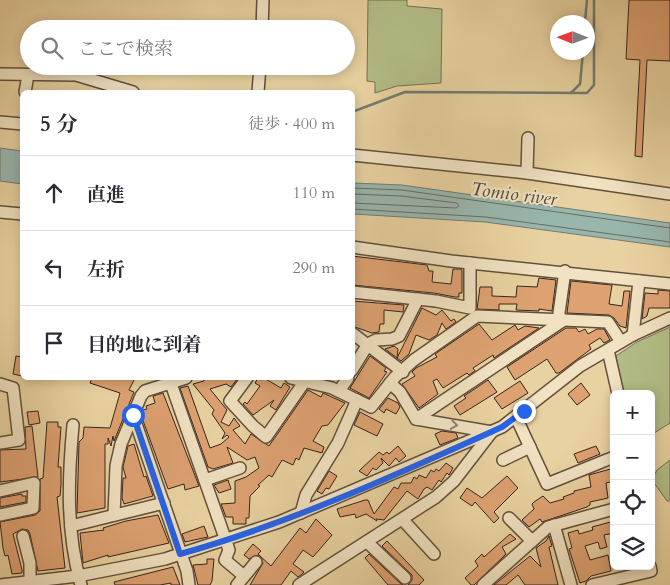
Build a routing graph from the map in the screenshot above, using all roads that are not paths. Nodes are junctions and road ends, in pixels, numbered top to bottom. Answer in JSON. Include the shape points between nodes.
{"nodes":[{"id":1,"x":263,"y":0,"type":"edge"},
{"id":2,"x":262,"y":20,"type":"edge"},
{"id":3,"x":0,"y":74,"type":"edge"},
{"id":4,"x":20,"y":75,"type":"edge"},
{"id":5,"x":28,"y":75,"type":"joint"},
{"id":6,"x":76,"y":75,"type":"edge"},
{"id":7,"x":76,"y":75,"type":"edge"},
{"id":8,"x":259,"y":75,"type":"edge"},
{"id":9,"x":25,"y":90,"type":"edge"},
{"id":10,"x":126,"y":90,"type":"edge"},
{"id":11,"x":258,"y":90,"type":"edge"},
{"id":12,"x":20,"y":120,"type":"edge"},
{"id":13,"x":0,"y":122,"type":"edge"},
{"id":14,"x":528,"y":138,"type":"dead end"},
{"id":15,"x":355,"y":155,"type":"edge"},
{"id":16,"x":527,"y":173,"type":"junction"},
{"id":17,"x":670,"y":194,"type":"edge"},
{"id":18,"x":0,"y":212,"type":"edge"},
{"id":19,"x":20,"y":214,"type":"edge"},
{"id":20,"x":355,"y":247,"type":"edge"},
{"id":21,"x":470,"y":263,"type":"junction"},
{"id":22,"x":564,"y":271,"type":"junction"},
{"id":23,"x":640,"y":281,"type":"junction"},
{"id":24,"x":670,"y":284,"type":"edge"},
{"id":25,"x":355,"y":292,"type":"edge"},
{"id":26,"x":418,"y":299,"type":"junction"},
{"id":27,"x":670,"y":318,"type":"edge"},
{"id":28,"x":561,"y":320,"type":"junction"},
{"id":29,"x":355,"y":335,"type":"edge"},
{"id":30,"x":633,"y":335,"type":"junction"},
{"id":31,"x":621,"y":342,"type":"junction"},
{"id":32,"x":368,"y":344,"type":"junction"},
{"id":33,"x":608,"y":350,"type":"junction"},
{"id":34,"x":355,"y":365,"type":"edge"},
{"id":35,"x":403,"y":372,"type":"junction"},
{"id":36,"x":170,"y":380,"type":"edge"},
{"id":37,"x":246,"y":380,"type":"edge"},
{"id":38,"x":298,"y":380,"type":"edge"},
{"id":39,"x":302,"y":380,"type":"edge"},
{"id":40,"x":347,"y":380,"type":"edge"},
{"id":41,"x":390,"y":383,"type":"junction"},
{"id":42,"x":0,"y":384,"type":"edge"},
{"id":43,"x":617,"y":390,"type":"edge"},
{"id":44,"x":339,"y":391,"type":"junction"},
{"id":45,"x":357,"y":400,"type":"junction"},
{"id":46,"x":133,"y":415,"type":"junction"},
{"id":47,"x":516,"y":417,"type":"junction"},
{"id":48,"x":416,"y":419,"type":"junction"},
{"id":49,"x":73,"y":425,"type":"dead end"},
{"id":50,"x":492,"y":432,"type":"junction"},
{"id":51,"x":0,"y":443,"type":"edge"},
{"id":52,"x":530,"y":448,"type":"junction"},
{"id":53,"x":610,"y":459,"type":"edge"},
{"id":54,"x":503,"y":460,"type":"dead end"},
{"id":55,"x":240,"y":468,"type":"dead end"},
{"id":56,"x":205,"y":480,"type":"junction"},
{"id":57,"x":0,"y":491,"type":"edge"},
{"id":58,"x":164,"y":503,"type":"junction"},
{"id":59,"x":610,"y":511,"type":"edge"},
{"id":60,"x":300,"y":513,"type":"junction"},
{"id":61,"x":0,"y":515,"type":"edge"},
{"id":62,"x":114,"y":515,"type":"junction"},
{"id":63,"x":508,"y":518,"type":"dead end"},
{"id":64,"x":402,"y":520,"type":"junction"},
{"id":65,"x":554,"y":525,"type":"junction"},
{"id":66,"x":71,"y":526,"type":"junction"},
{"id":67,"x":23,"y":536,"type":"dead end"},
{"id":68,"x":226,"y":541,"type":"junction"},
{"id":69,"x":532,"y":541,"type":"junction"},
{"id":70,"x":368,"y":542,"type":"junction"},
{"id":71,"x":180,"y":554,"type":"junction"},
{"id":72,"x":434,"y":554,"type":"dead end"},
{"id":73,"x":256,"y":562,"type":"dead end"},
{"id":74,"x":648,"y":570,"type":"edge"},
{"id":75,"x":404,"y":578,"type":"dead end"},
{"id":76,"x":241,"y":580,"type":"edge"},
{"id":77,"x":80,"y":581,"type":"edge"},
{"id":78,"x":30,"y":583,"type":"junction"},
{"id":79,"x":305,"y":583,"type":"edge"},
{"id":80,"x":0,"y":585,"type":"edge"},
{"id":81,"x":189,"y":585,"type":"edge"},
{"id":82,"x":483,"y":585,"type":"edge"},
{"id":83,"x":571,"y":585,"type":"edge"},
{"id":84,"x":592,"y":585,"type":"edge"}],
"edges":[{"from":1,"to":2,"type":"street"},
{"from":3,"to":4,"type":"street"},
{"from":5,"to":7,"type":"street"},
{"from":5,"to":9,"type":"street"},
{"from":6,"to":10,"type":"street"},
{"from":8,"to":11,"type":"street"},
{"from":12,"to":13,"type":"street"},
{"from":14,"to":16,"type":"street"},
{"from":15,"to":16,"type":"street"},
{"from":16,"to":17,"type":"street"},
{"from":18,"to":19,"type":"street"},
{"from":20,"to":21,"type":"street"},
{"from":21,"to":22,"type":"street"},
{"from":21,"to":26,"type":"street","via":[[470,308]]},
{"from":22,"to":23,"type":"street"},
{"from":22,"to":28,"type":"street"},
{"from":23,"to":24,"type":"street"},
{"from":23,"to":30,"type":"street"},
{"from":25,"to":26,"type":"street"},
{"from":26,"to":32,"type":"street","via":[[399,336]]},
{"from":27,"to":30,"type":"street"},
{"from":28,"to":31,"type":"street","via":[[608,322]]},
{"from":28,"to":35,"type":"street","via":[[476,316],[414,360]]},
{"from":28,"to":48,"type":"street"},
{"from":29,"to":32,"type":"street"},
{"from":30,"to":31,"type":"street"},
{"from":31,"to":33,"type":"street"},
{"from":32,"to":34,"type":"street"},
{"from":32,"to":35,"type":"street"},
{"from":33,"to":43,"type":"street"},
{"from":33,"to":47,"type":"street","via":[[580,366]]},
{"from":35,"to":41,"type":"street"},
{"from":36,"to":46,"type":"street","via":[[146,391]]},
{"from":36,"to":56,"type":"street"},
{"from":37,"to":38,"type":"street","via":[[230,401],[252,426],[266,436]]},
{"from":39,"to":44,"type":"street"},
{"from":40,"to":44,"type":"street"},
{"from":41,"to":45,"type":"street","via":[[371,407]]},
{"from":41,"to":48,"type":"street","via":[[400,392]]},
{"from":42,"to":51,"type":"street","via":[[13,388],[19,440]]},
{"from":44,"to":45,"type":"street"},
{"from":45,"to":60,"type":"street","via":[[338,443],[306,495]]},
{"from":46,"to":58,"type":"street"},
{"from":46,"to":62,"type":"street","via":[[116,466]]},
{"from":47,"to":50,"type":"street"},
{"from":47,"to":52,"type":"street"},
{"from":48,"to":50,"type":"street","one_way":true},
{"from":49,"to":66,"type":"street","via":[[68,478]]},
{"from":50,"to":60,"type":"street"},
{"from":50,"to":64,"type":"street","via":[[454,481]]},
{"from":52,"to":53,"type":"street","via":[[547,484]]},
{"from":52,"to":54,"type":"street"},
{"from":55,"to":56,"type":"street"},
{"from":56,"to":68,"type":"street"},
{"from":57,"to":61,"type":"street","via":[[34,482],[32,508]]},
{"from":58,"to":62,"type":"street"},
{"from":58,"to":71,"type":"street"},
{"from":59,"to":65,"type":"street"},
{"from":60,"to":68,"type":"street"},
{"from":62,"to":66,"type":"street"},
{"from":63,"to":69,"type":"street"},
{"from":64,"to":70,"type":"street"},
{"from":64,"to":72,"type":"street"},
{"from":65,"to":69,"type":"street"},
{"from":65,"to":83,"type":"street"},
{"from":66,"to":77,"type":"street"},
{"from":67,"to":78,"type":"street","via":[[30,562]]},
{"from":68,"to":71,"type":"street"},
{"from":68,"to":76,"type":"street","via":[[229,550],[225,560]]},
{"from":69,"to":82,"type":"street"},
{"from":70,"to":75,"type":"street"},
{"from":70,"to":79,"type":"street"},
{"from":71,"to":77,"type":"street"},
{"from":71,"to":81,"type":"street"},
{"from":73,"to":76,"type":"street"},
{"from":74,"to":84,"type":"street"},
{"from":77,"to":78,"type":"street"},
{"from":78,"to":80,"type":"street"}]}
